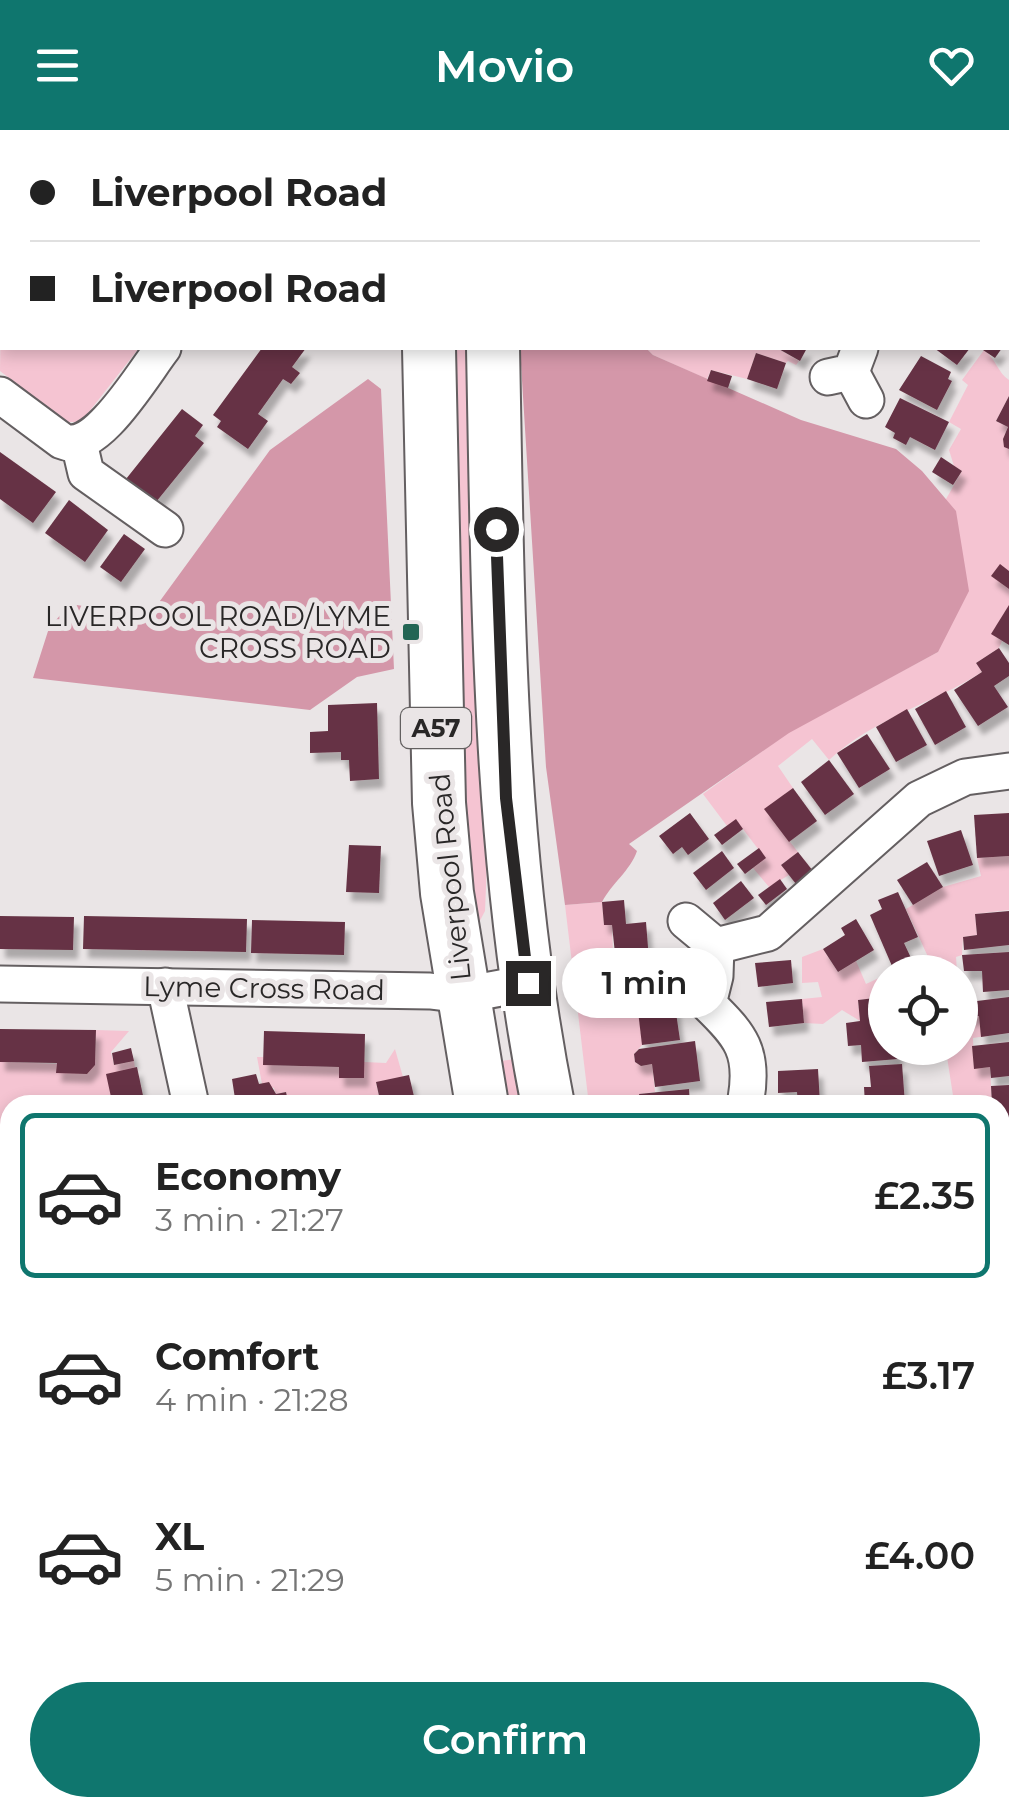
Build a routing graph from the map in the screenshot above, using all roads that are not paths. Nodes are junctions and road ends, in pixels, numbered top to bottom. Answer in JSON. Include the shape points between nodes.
{"nodes":[{"id":1,"x":160,"y":350,"type":"edge"},
{"id":2,"x":428,"y":350,"type":"edge"},
{"id":3,"x":493,"y":350,"type":"edge"},
{"id":4,"x":0,"y":396,"type":"edge"},
{"id":5,"x":79,"y":442,"type":"junction"},
{"id":6,"x":165,"y":529,"type":"dead end"},
{"id":7,"x":1009,"y":771,"type":"edge"},
{"id":8,"x":686,"y":921,"type":"dead end"},
{"id":9,"x":716,"y":946,"type":"junction"},
{"id":10,"x":528,"y":983,"type":"junction"},
{"id":11,"x":0,"y":984,"type":"edge"},
{"id":12,"x":165,"y":986,"type":"junction"},
{"id":13,"x":463,"y":995,"type":"junction"},
{"id":14,"x":189,"y":1095,"type":"edge"},
{"id":15,"x":480,"y":1095,"type":"edge"},
{"id":16,"x":546,"y":1095,"type":"edge"},
{"id":17,"x":745,"y":1095,"type":"edge"}],
"edges":[{"from":1,"to":5,"type":"street","via":[[100,430]]},
{"from":2,"to":13,"type":"highway","name":"Liverpool Road","number":"A57","via":[[439,803]]},
{"from":3,"to":10,"type":"highway","number":"A57","via":[[506,798]]},
{"from":4,"to":5,"type":"street","via":[[62,441]]},
{"from":5,"to":6,"type":"street","via":[[86,472]]},
{"from":7,"to":9,"type":"street","via":[[965,777],[919,799],[768,933]]},
{"from":8,"to":9,"type":"street"},
{"from":9,"to":17,"type":"street","via":[[708,1004],[748,1054]]},
{"from":10,"to":13,"type":"street","name":"Lyme Cross Road"},
{"from":10,"to":16,"type":"highway","number":"A57"},
{"from":11,"to":12,"type":"street","name":"Lyme Cross Road"},
{"from":12,"to":13,"type":"street","name":"Lyme Cross Road"},
{"from":12,"to":14,"type":"street"},
{"from":13,"to":15,"type":"highway","name":"Liverpool Road","number":"A57"}]}
